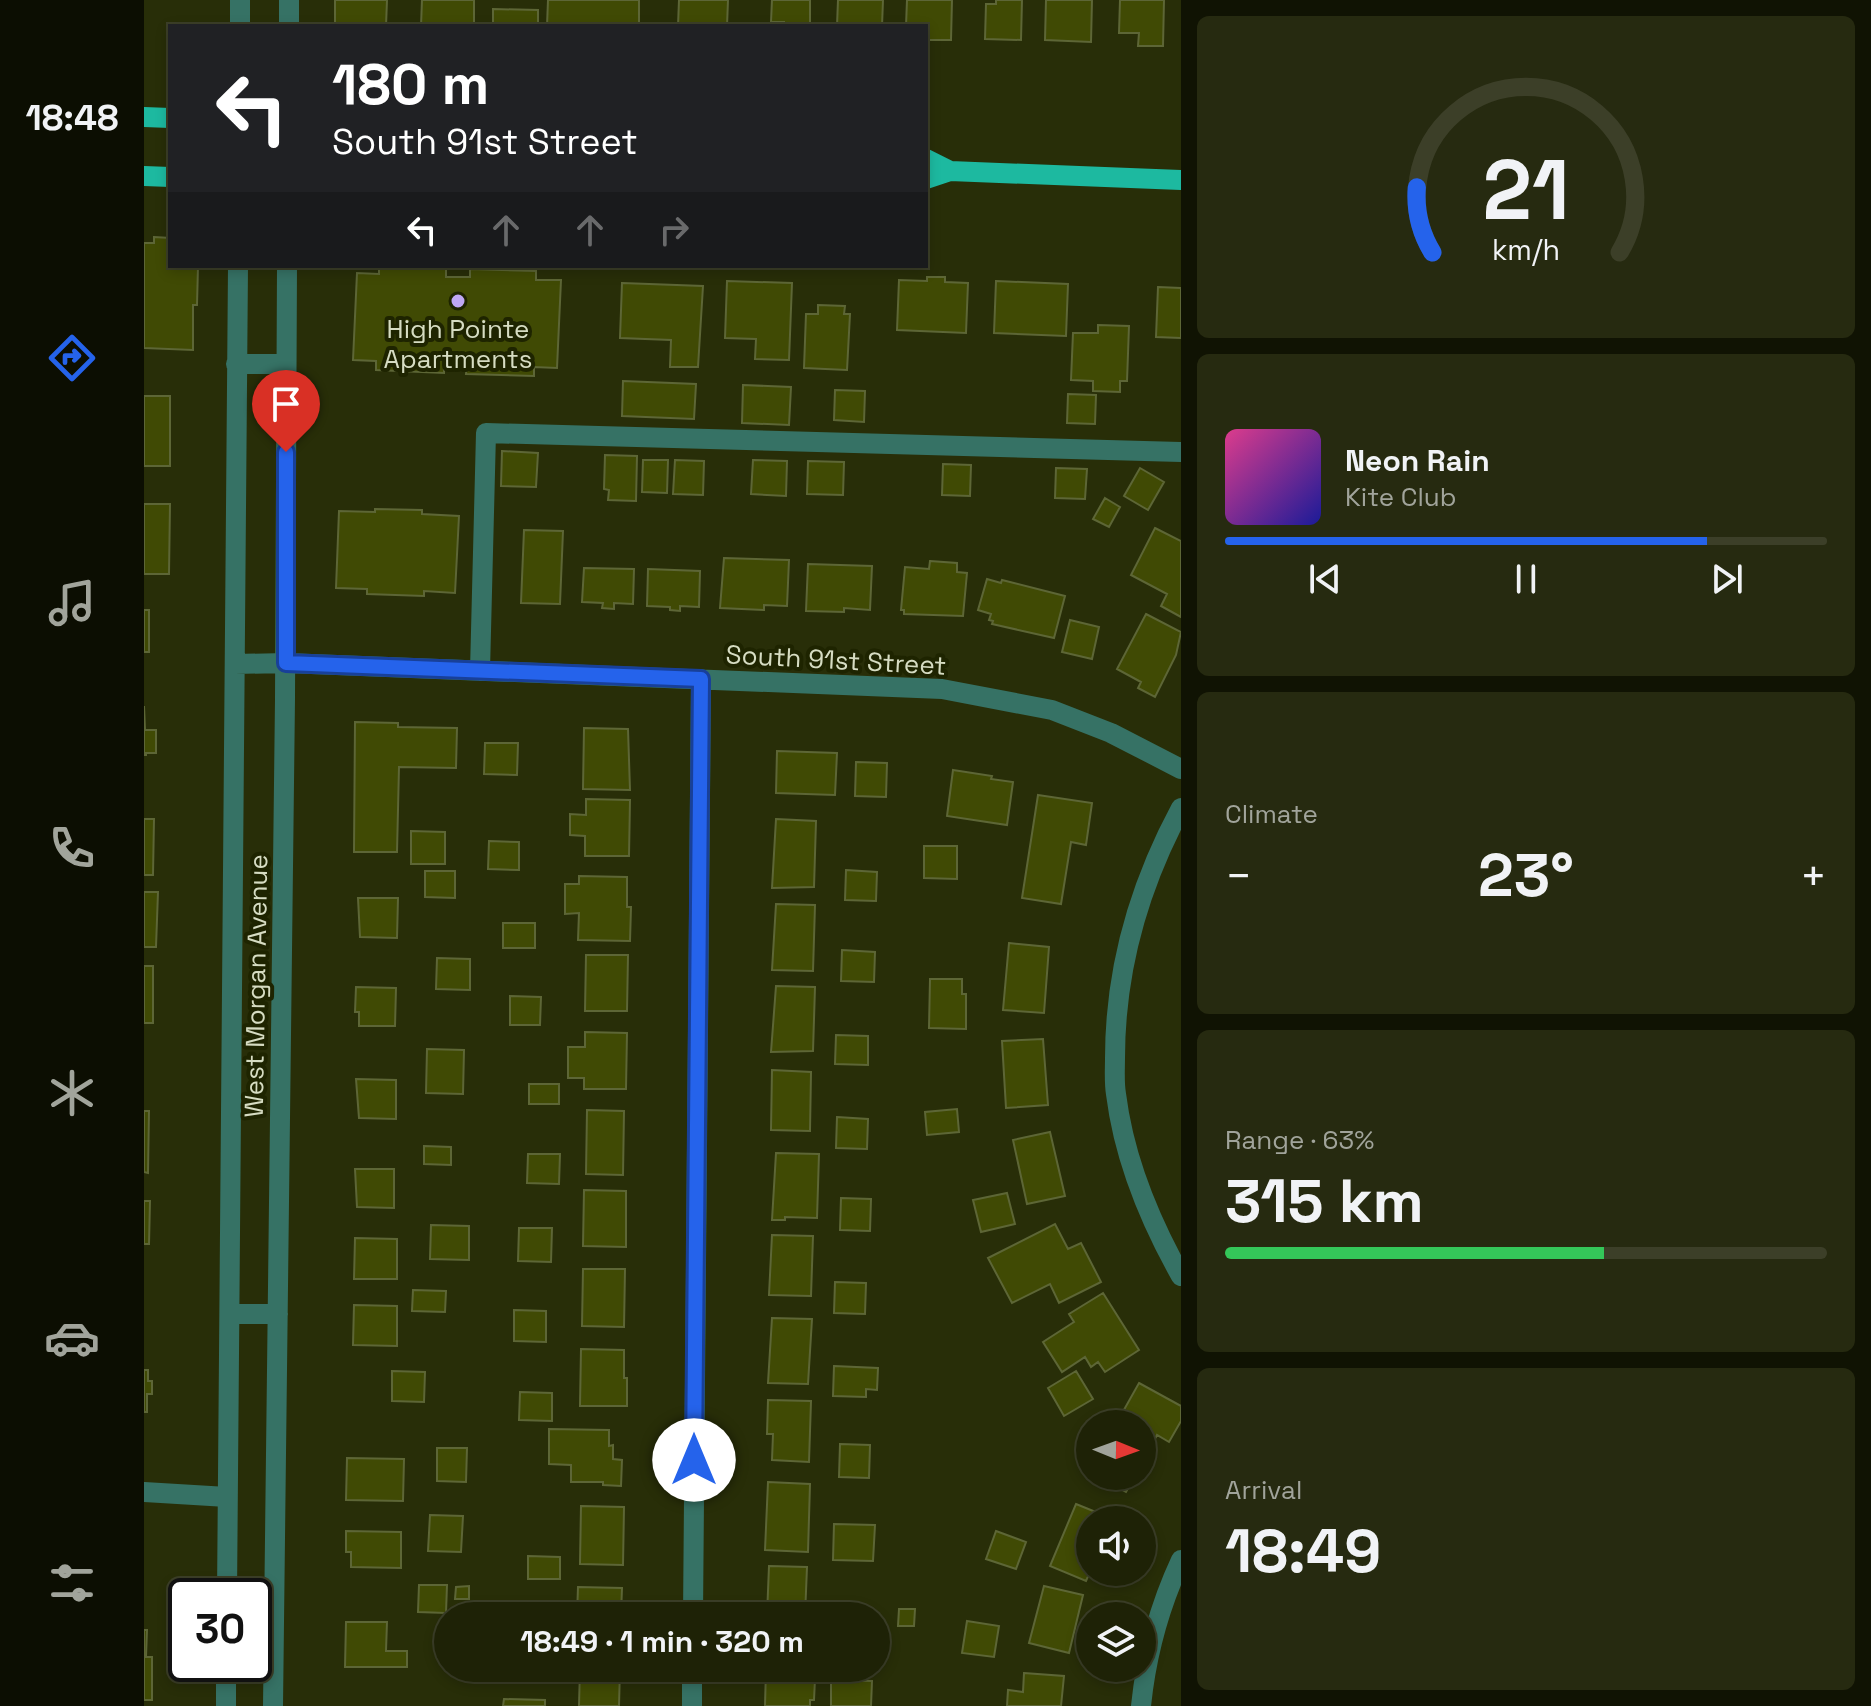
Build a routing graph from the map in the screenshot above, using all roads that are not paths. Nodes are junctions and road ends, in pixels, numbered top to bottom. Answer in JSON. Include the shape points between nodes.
{"nodes":[{"id":1,"x":240,"y":0,"type":"edge"},
{"id":2,"x":289,"y":0,"type":"edge"},
{"id":3,"x":240,"y":24,"type":"edge"},
{"id":4,"x":289,"y":24,"type":"edge"},
{"id":5,"x":144,"y":117,"type":"edge"},
{"id":6,"x":168,"y":118,"type":"edge"},
{"id":7,"x":928,"y":160,"type":"edge"},
{"id":8,"x":950,"y":171,"type":"junction"},
{"id":9,"x":144,"y":176,"type":"edge"},
{"id":10,"x":168,"y":177,"type":"edge"},
{"id":11,"x":928,"y":178,"type":"edge"},
{"id":12,"x":1181,"y":180,"type":"edge"},
{"id":13,"x":238,"y":268,"type":"edge"},
{"id":14,"x":287,"y":268,"type":"edge"},
{"id":15,"x":236,"y":364,"type":"junction"},
{"id":16,"x":286,"y":364,"type":"junction"},
{"id":17,"x":1181,"y":452,"type":"edge"},
{"id":18,"x":286,"y":663,"type":"junction"},
{"id":19,"x":235,"y":664,"type":"junction"},
{"id":20,"x":480,"y":671,"type":"junction"},
{"id":21,"x":701,"y":679,"type":"junction"},
{"id":22,"x":1181,"y":769,"type":"edge"},
{"id":23,"x":1181,"y":808,"type":"edge"},
{"id":24,"x":1181,"y":1276,"type":"edge"},
{"id":25,"x":230,"y":1314,"type":"junction"},
{"id":26,"x":278,"y":1314,"type":"junction"},
{"id":27,"x":144,"y":1492,"type":"edge"},
{"id":28,"x":227,"y":1497,"type":"junction"},
{"id":29,"x":1181,"y":1560,"type":"edge"},
{"id":30,"x":227,"y":1578,"type":"edge"},
{"id":31,"x":693,"y":1602,"type":"edge"},
{"id":32,"x":226,"y":1682,"type":"edge"},
{"id":33,"x":692,"y":1682,"type":"edge"},
{"id":34,"x":226,"y":1706,"type":"edge"},
{"id":35,"x":273,"y":1706,"type":"edge"},
{"id":36,"x":692,"y":1706,"type":"edge"},
{"id":37,"x":1141,"y":1706,"type":"edge"}],
"edges":[{"from":1,"to":3,"type":"street"},
{"from":2,"to":4,"type":"street"},
{"from":5,"to":6,"type":"main road"},
{"from":7,"to":8,"type":"main road"},
{"from":8,"to":11,"type":"main road"},
{"from":8,"to":12,"type":"main road"},
{"from":9,"to":10,"type":"main road"},
{"from":13,"to":15,"type":"street","name":"West Morgan Avenue"},
{"from":14,"to":16,"type":"street","name":"West Morgan Avenue"},
{"from":15,"to":16,"type":"street"},
{"from":15,"to":19,"type":"street","name":"West Morgan Avenue"},
{"from":16,"to":18,"type":"street","name":"West Morgan Avenue"},
{"from":17,"to":20,"type":"street","via":[[486,433]]},
{"from":18,"to":19,"type":"street","name":"South 91st Street"},
{"from":18,"to":20,"type":"street","name":"South 91st Street"},
{"from":18,"to":26,"type":"street","name":"West Morgan Avenue"},
{"from":19,"to":25,"type":"street","name":"West Morgan Avenue"},
{"from":20,"to":21,"type":"street","name":"South 91st Street"},
{"from":21,"to":22,"type":"street","name":"South 91st Street","via":[[942,689],[1052,710]]},
{"from":21,"to":31,"type":"street"},
{"from":23,"to":24,"type":"street","via":[[1137,906],[1115,1011],[1115,1093],[1133,1168]]},
{"from":25,"to":26,"type":"street"},
{"from":25,"to":28,"type":"street","name":"West Morgan Avenue"},
{"from":26,"to":35,"type":"street","name":"West Morgan Avenue"},
{"from":27,"to":28,"type":"street"},
{"from":28,"to":30,"type":"street","name":"West Morgan Avenue"},
{"from":29,"to":37,"type":"street","via":[[1157,1624]]},
{"from":32,"to":34,"type":"street"},
{"from":33,"to":36,"type":"street"}]}
